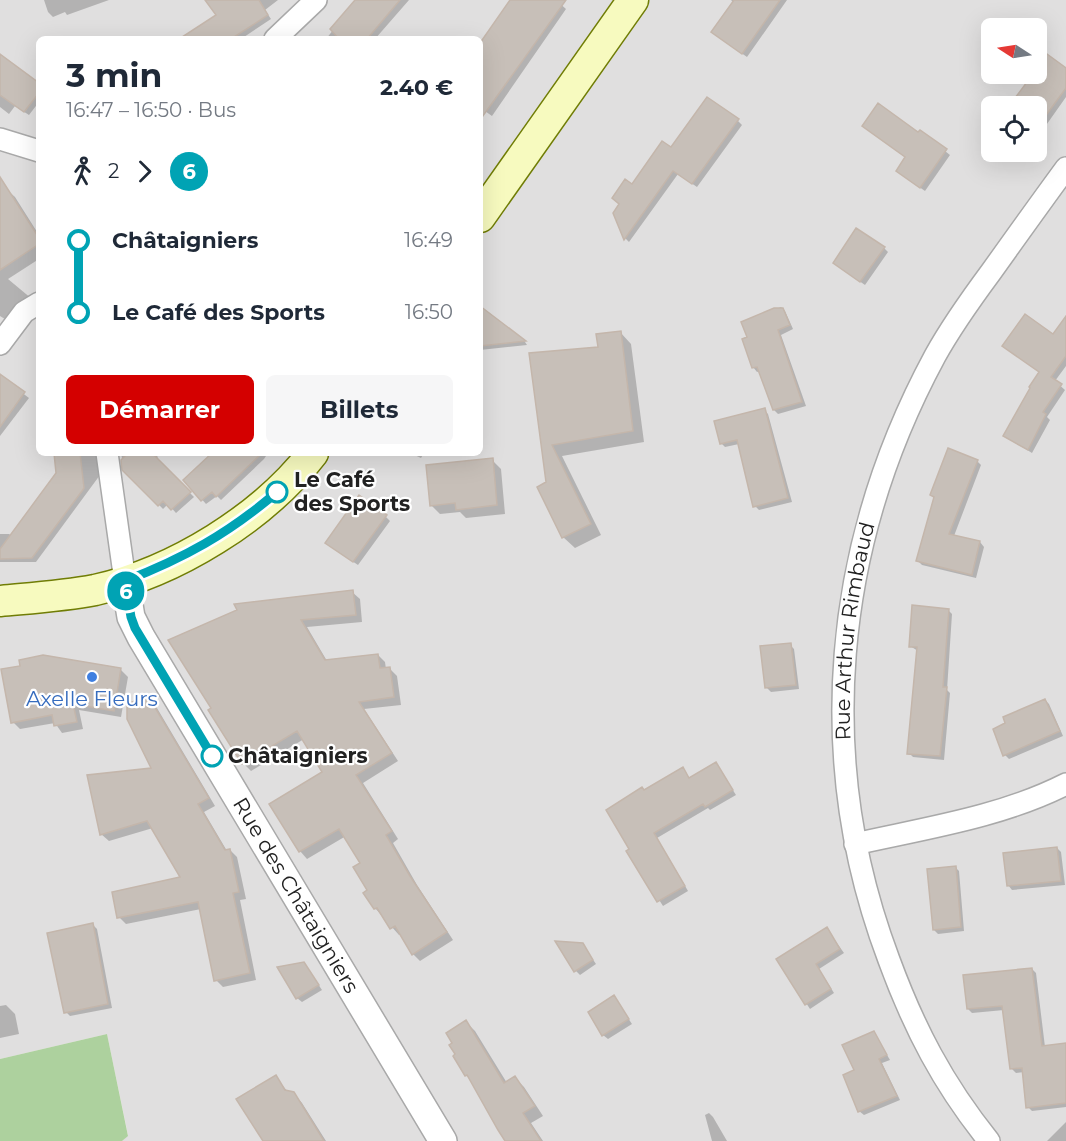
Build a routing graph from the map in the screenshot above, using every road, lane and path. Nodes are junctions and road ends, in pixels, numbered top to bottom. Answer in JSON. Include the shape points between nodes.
{"nodes":[{"id":1,"x":316,"y":0,"type":"edge"},
{"id":2,"x":633,"y":0,"type":"edge"},
{"id":3,"x":278,"y":36,"type":"edge"},
{"id":4,"x":0,"y":139,"type":"edge"},
{"id":5,"x":36,"y":150,"type":"edge"},
{"id":6,"x":1066,"y":168,"type":"edge"},
{"id":7,"x":483,"y":213,"type":"edge"},
{"id":8,"x":36,"y":305,"type":"edge"},
{"id":9,"x":0,"y":344,"type":"edge"},
{"id":10,"x":107,"y":456,"type":"edge"},
{"id":11,"x":310,"y":456,"type":"edge"},
{"id":12,"x":125,"y":581,"type":"junction"},
{"id":13,"x":0,"y":602,"type":"edge"},
{"id":14,"x":1066,"y":784,"type":"edge"},
{"id":15,"x":855,"y":844,"type":"junction"},
{"id":16,"x":443,"y":1141,"type":"edge"},
{"id":17,"x":989,"y":1141,"type":"edge"}],
"edges":[{"from":1,"to":3,"type":"street"},
{"from":2,"to":7,"type":"main road"},
{"from":4,"to":5,"type":"street"},
{"from":6,"to":15,"type":"street","name":"Rue Arthur Rimbaud","via":[[935,355],[880,485],[857,569],[844,666],[843,756]]},
{"from":8,"to":9,"type":"street","via":[[24,312]]},
{"from":10,"to":12,"type":"street"},
{"from":11,"to":12,"type":"main road","via":[[277,492],[228,531]]},
{"from":12,"to":13,"type":"main road","via":[[70,594]]},
{"from":12,"to":16,"type":"street","name":"Rue des Châtaigniers","via":[[131,617],[141,637]]},
{"from":14,"to":15,"type":"street","via":[[971,819]]},
{"from":15,"to":17,"type":"street","name":"Rue Arthur Rimbaud","via":[[871,912],[896,981],[934,1063]]}]}
